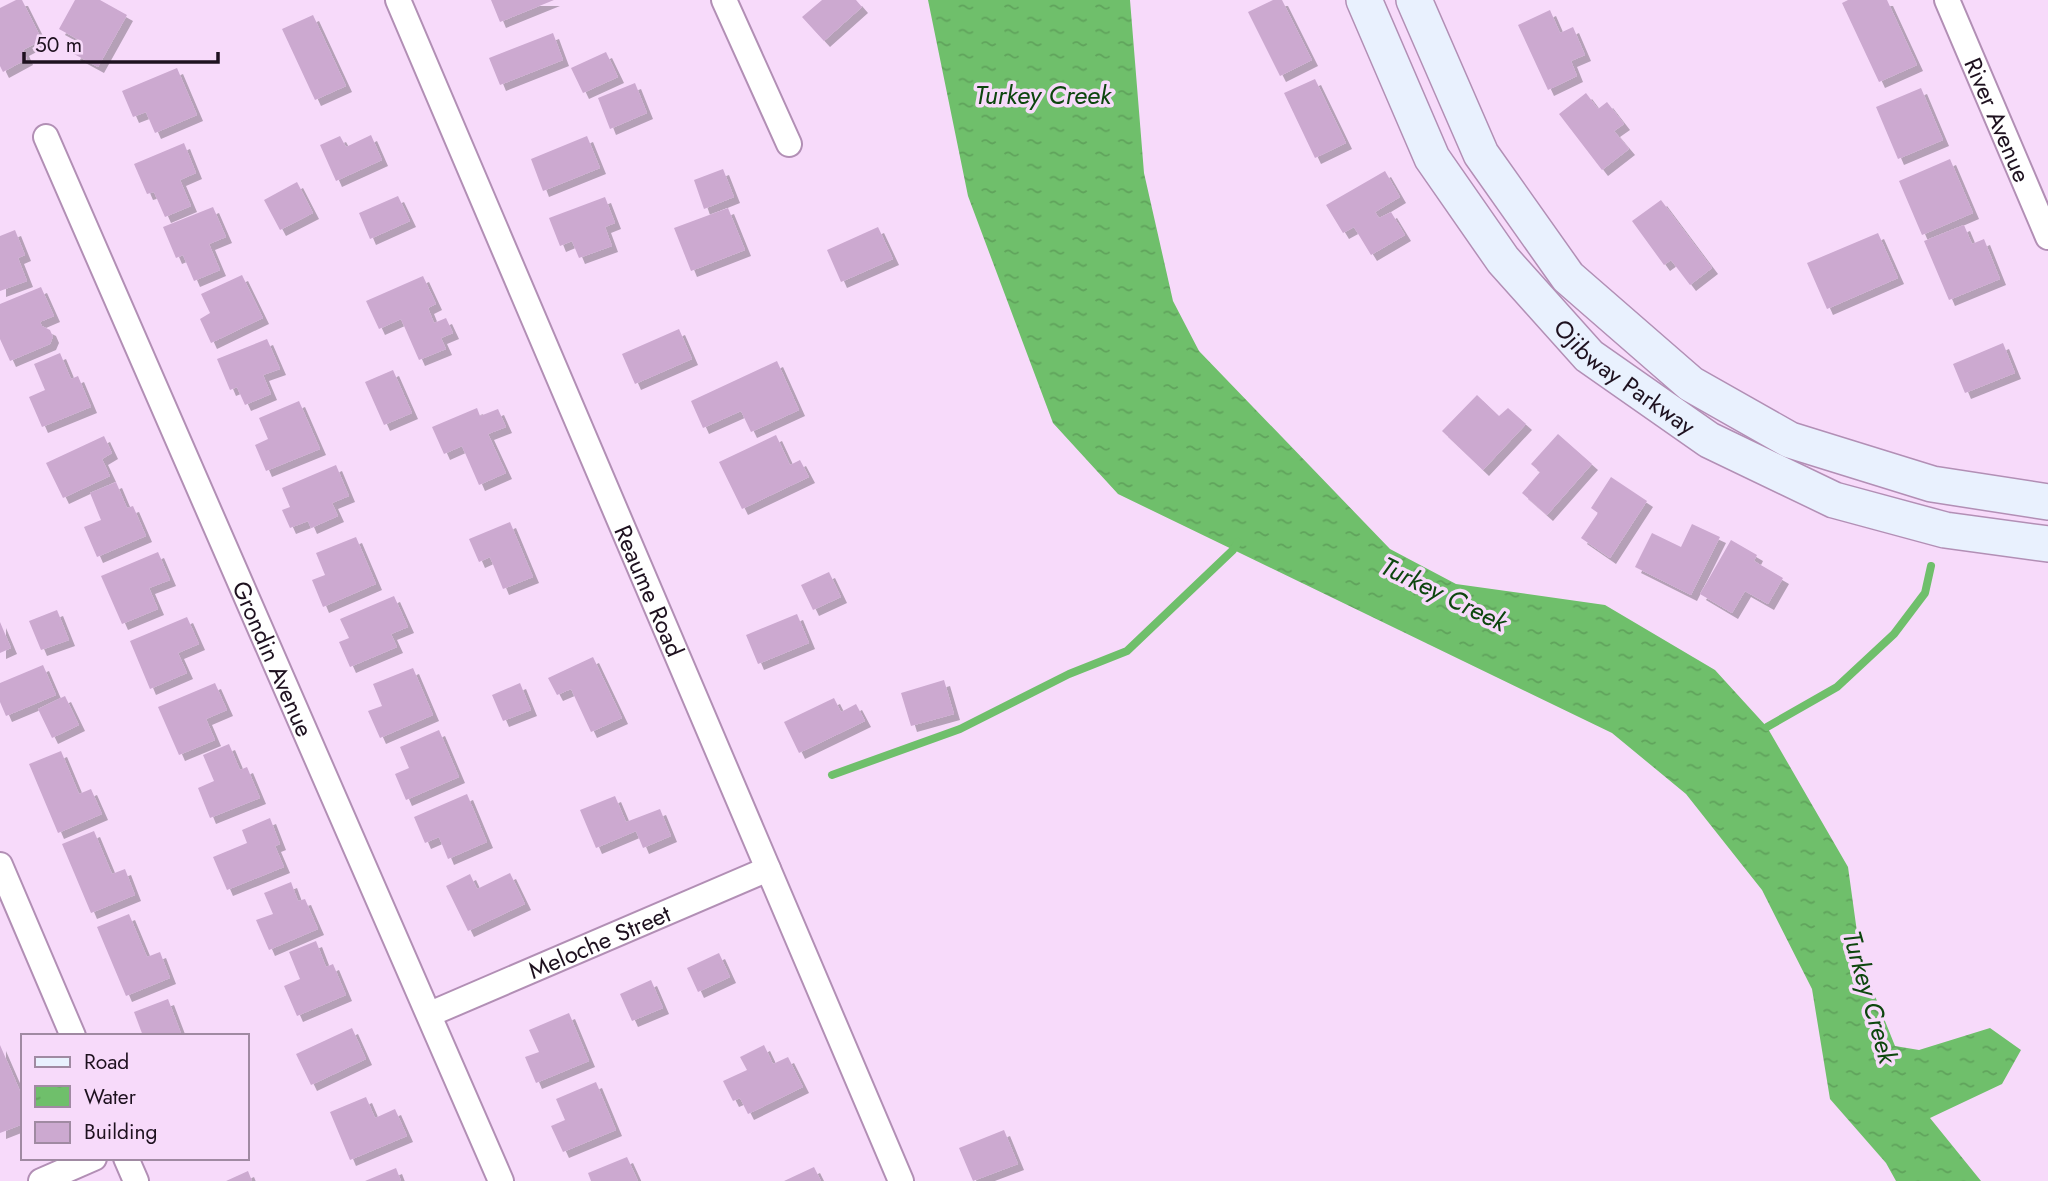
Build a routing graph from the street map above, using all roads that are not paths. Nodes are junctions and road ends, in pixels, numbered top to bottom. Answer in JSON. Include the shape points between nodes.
{"nodes":[{"id":1,"x":398,"y":0,"type":"edge"},
{"id":2,"x":724,"y":0,"type":"edge"},
{"id":3,"x":1364,"y":0,"type":"edge"},
{"id":4,"x":1414,"y":0,"type":"edge"},
{"id":5,"x":1947,"y":0,"type":"edge"},
{"id":6,"x":46,"y":137,"type":"dead end"},
{"id":7,"x":789,"y":144,"type":"dead end"},
{"id":8,"x":2048,"y":237,"type":"edge"},
{"id":9,"x":2048,"y":502,"type":"edge"},
{"id":10,"x":2048,"y":544,"type":"edge"},
{"id":11,"x":0,"y":865,"type":"edge"},
{"id":12,"x":768,"y":869,"type":"junction"},
{"id":13,"x":430,"y":1014,"type":"junction"},
{"id":14,"x":73,"y":1034,"type":"edge"},
{"id":15,"x":89,"y":1160,"type":"edge"},
{"id":16,"x":127,"y":1160,"type":"edge"},
{"id":17,"x":41,"y":1181,"type":"edge"},
{"id":18,"x":136,"y":1181,"type":"edge"},
{"id":19,"x":501,"y":1181,"type":"edge"},
{"id":20,"x":901,"y":1181,"type":"edge"}],
"edges":[{"from":1,"to":12,"type":"street","name":"Reaume Road"},
{"from":2,"to":7,"type":"street"},
{"from":3,"to":10,"type":"main road","name":"Ojibway Parkway","via":[[1432,158],[1503,260],[1589,356],[1709,440],[1834,500],[1945,530]]},
{"from":4,"to":9,"type":"main road","name":"Ojibway Parkway","via":[[1481,154],[1568,277],[1691,384],[1790,440],[1931,484]]},
{"from":5,"to":8,"type":"street","name":"River Avenue"},
{"from":6,"to":13,"type":"street","name":"Grondin Avenue"},
{"from":11,"to":14,"type":"street"},
{"from":12,"to":13,"type":"street","name":"Meloche Street"},
{"from":12,"to":20,"type":"street","name":"Reaume Road"},
{"from":13,"to":19,"type":"street","name":"Grondin Avenue"},
{"from":15,"to":17,"type":"street"},
{"from":16,"to":18,"type":"street"}]}
